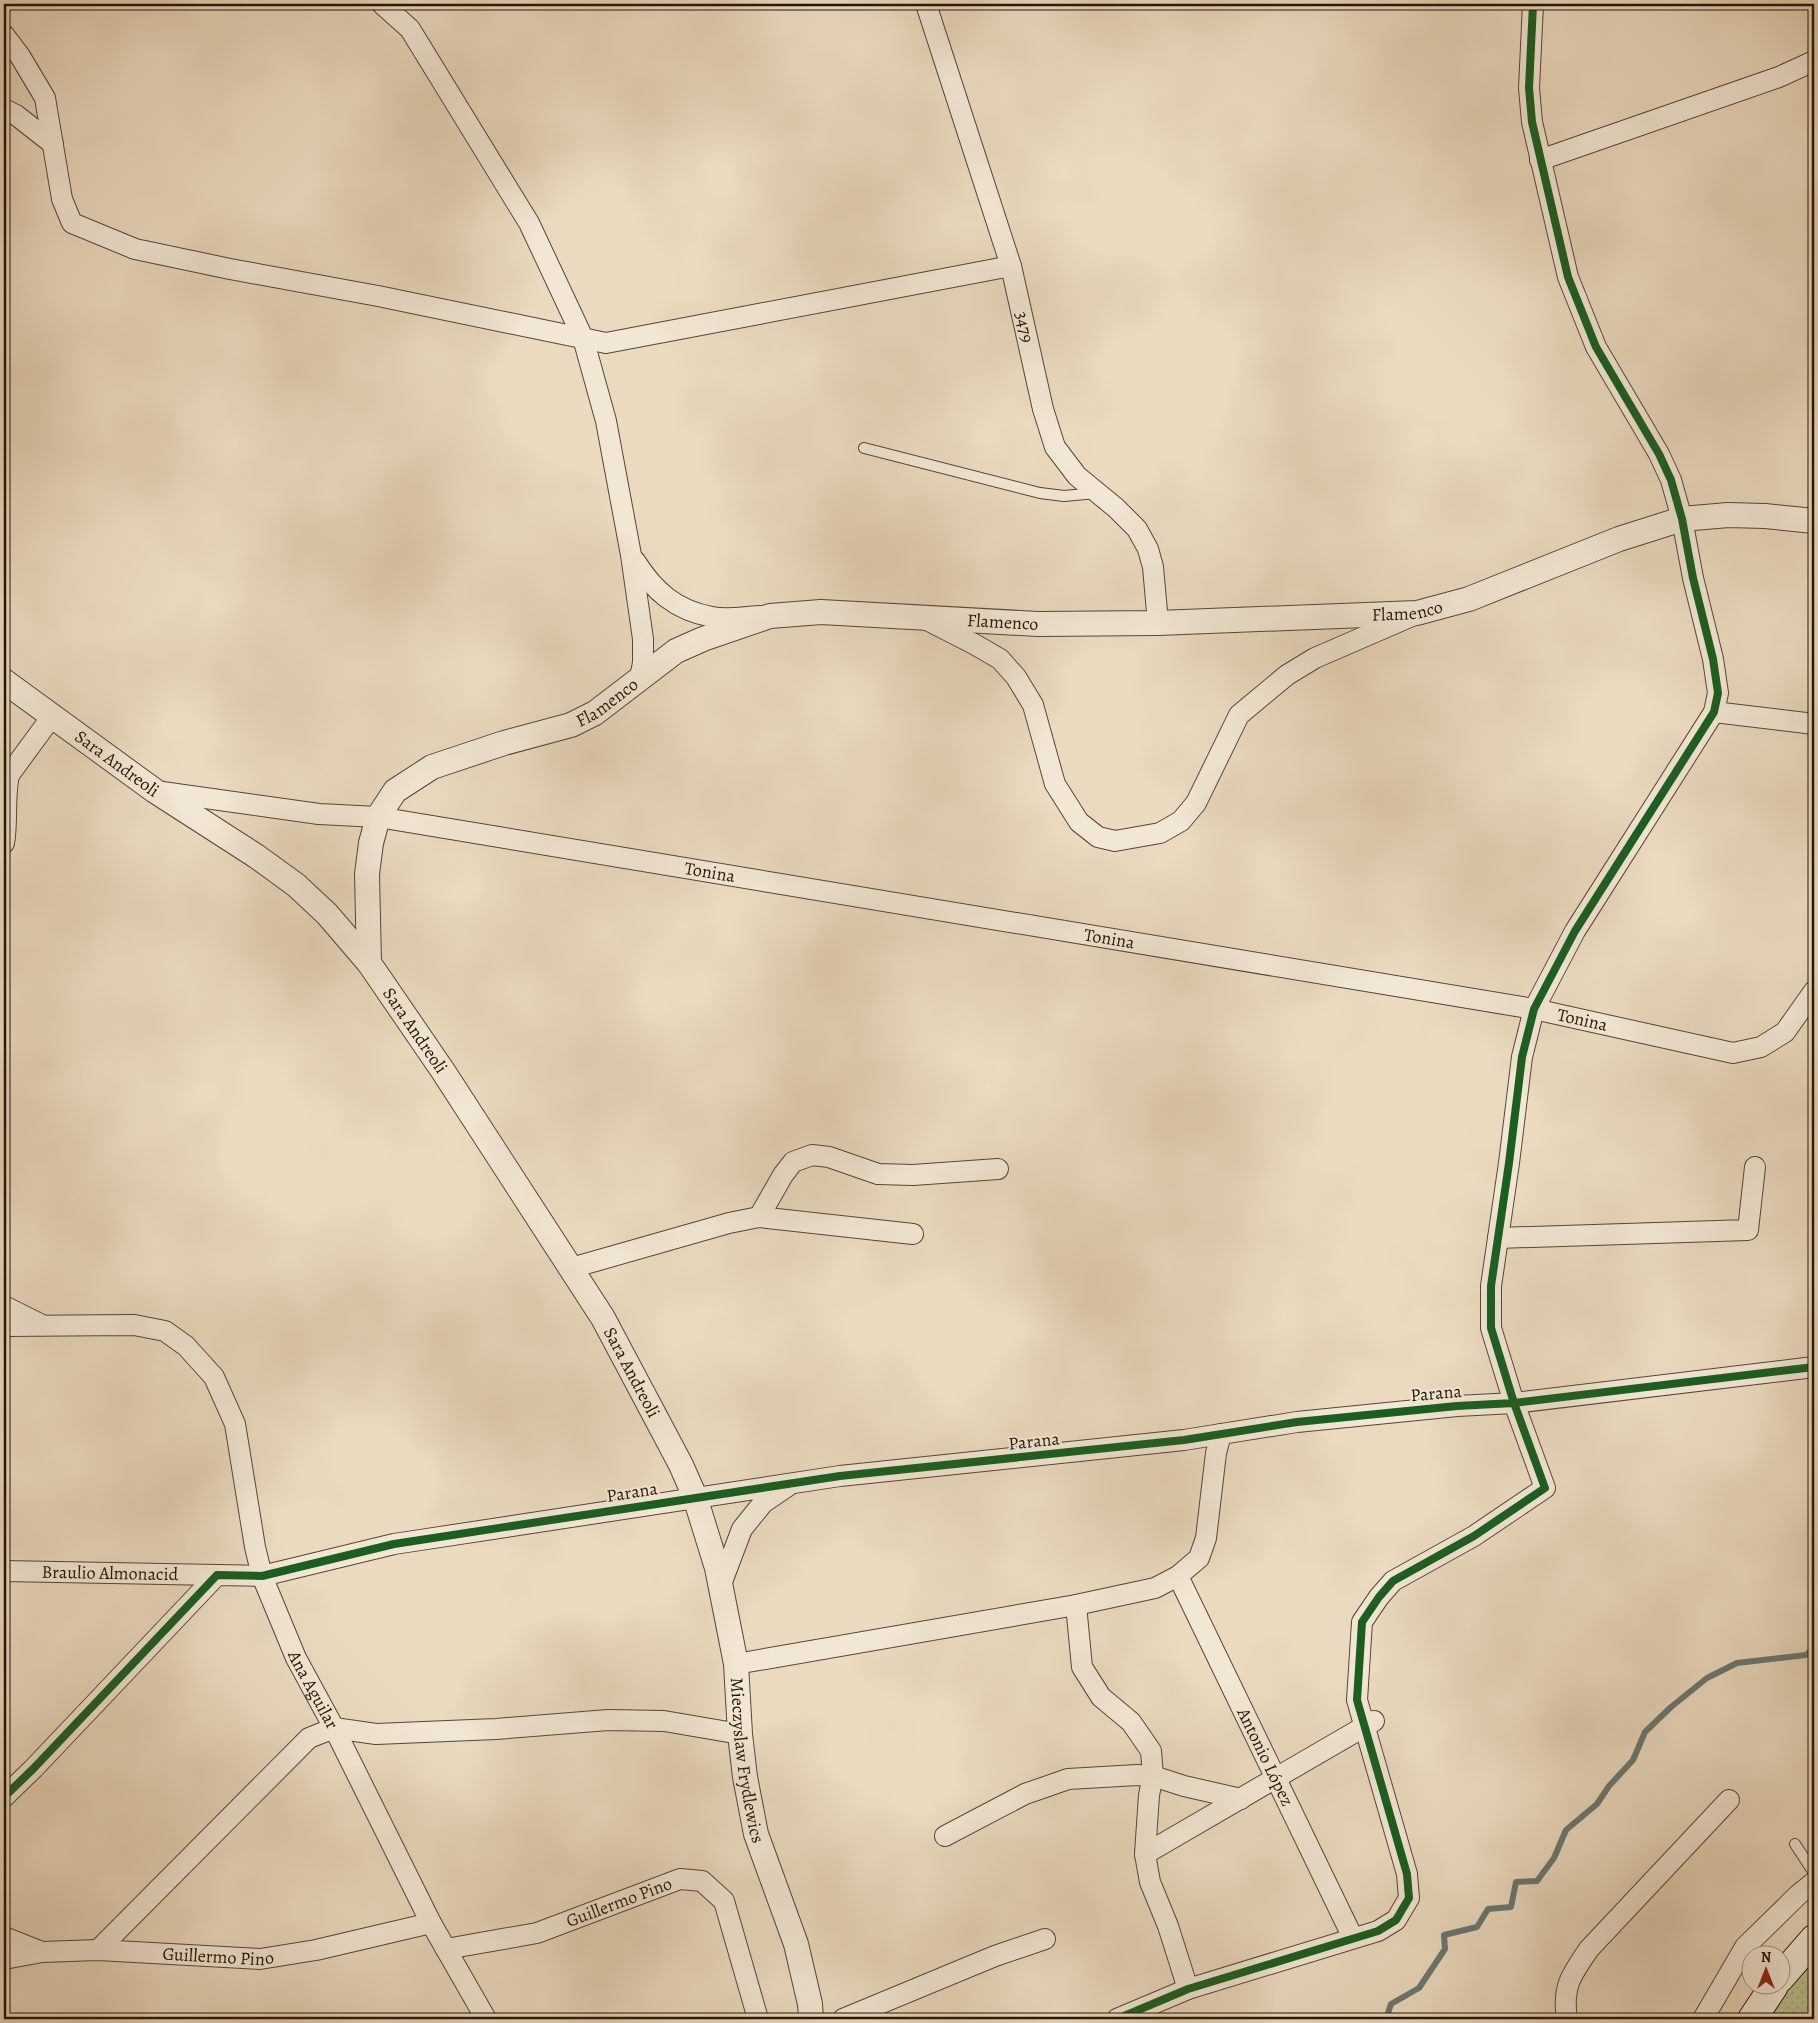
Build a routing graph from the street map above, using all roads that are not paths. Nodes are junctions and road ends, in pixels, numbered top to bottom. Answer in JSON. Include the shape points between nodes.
{"nodes":[{"id":1,"x":382,"y":4,"type":"edge"},
{"id":2,"x":926,"y":4,"type":"edge"},
{"id":3,"x":1533,"y":4,"type":"edge"},
{"id":4,"x":4,"y":35,"type":"edge"},
{"id":5,"x":1814,"y":61,"type":"edge"},
{"id":6,"x":4,"y":109,"type":"edge"},
{"id":7,"x":53,"y":144,"type":"junction"},
{"id":8,"x":1540,"y":160,"type":"junction"},
{"id":9,"x":1011,"y":266,"type":"junction"},
{"id":10,"x":583,"y":338,"type":"junction"},
{"id":11,"x":864,"y":448,"type":"dead end"},
{"id":12,"x":1098,"y":493,"type":"junction"},
{"id":13,"x":1682,"y":519,"type":"junction"},
{"id":14,"x":1814,"y":521,"type":"edge"},
{"id":15,"x":631,"y":555,"type":"junction"},
{"id":16,"x":1417,"y":613,"type":"junction"},
{"id":17,"x":770,"y":616,"type":"junction"},
{"id":18,"x":921,"y":617,"type":"junction"},
{"id":19,"x":1158,"y":623,"type":"junction"},
{"id":20,"x":640,"y":678,"type":"junction"},
{"id":21,"x":4,"y":681,"type":"edge"},
{"id":22,"x":1714,"y":712,"type":"junction"},
{"id":23,"x":53,"y":715,"type":"junction"},
{"id":24,"x":1814,"y":724,"type":"edge"},
{"id":25,"x":155,"y":790,"type":"junction"},
{"id":26,"x":378,"y":817,"type":"junction"},
{"id":27,"x":4,"y":843,"type":"edge"},
{"id":28,"x":369,"y":963,"type":"junction"},
{"id":29,"x":1814,"y":990,"type":"edge"},
{"id":30,"x":1534,"y":1009,"type":"junction"},
{"id":31,"x":1755,"y":1167,"type":"dead end"},
{"id":32,"x":998,"y":1169,"type":"dead end"},
{"id":33,"x":760,"y":1217,"type":"junction"},
{"id":34,"x":914,"y":1234,"type":"dead end"},
{"id":35,"x":1498,"y":1238,"type":"junction"},
{"id":36,"x":571,"y":1268,"type":"junction"},
{"id":37,"x":4,"y":1306,"type":"edge"},
{"id":38,"x":4,"y":1326,"type":"edge"},
{"id":39,"x":45,"y":1326,"type":"junction"},
{"id":40,"x":1814,"y":1367,"type":"edge"},
{"id":41,"x":1514,"y":1402,"type":"junction"},
{"id":42,"x":1221,"y":1434,"type":"junction"},
{"id":43,"x":794,"y":1483,"type":"junction"},
{"id":44,"x":694,"y":1498,"type":"junction"},
{"id":45,"x":4,"y":1571,"type":"edge"},
{"id":46,"x":217,"y":1575,"type":"junction"},
{"id":47,"x":262,"y":1576,"type":"junction"},
{"id":48,"x":1178,"y":1576,"type":"junction"},
{"id":49,"x":720,"y":1587,"type":"junction"},
{"id":50,"x":1076,"y":1605,"type":"junction"},
{"id":51,"x":736,"y":1664,"type":"junction"},
{"id":52,"x":1369,"y":1724,"type":"junction"},
{"id":53,"x":334,"y":1728,"type":"junction"},
{"id":54,"x":740,"y":1734,"type":"junction"},
{"id":55,"x":1153,"y":1776,"type":"junction"},
{"id":56,"x":1276,"y":1779,"type":"junction"},
{"id":57,"x":4,"y":1797,"type":"edge"},
{"id":58,"x":1241,"y":1799,"type":"junction"},
{"id":59,"x":1729,"y":1800,"type":"dead end"},
{"id":60,"x":945,"y":1836,"type":"dead end"},
{"id":61,"x":1795,"y":1844,"type":"dead end"},
{"id":62,"x":1145,"y":1854,"type":"junction"},
{"id":63,"x":1814,"y":1873,"type":"edge"},
{"id":64,"x":1814,"y":1882,"type":"edge"},
{"id":65,"x":430,"y":1923,"type":"junction"},
{"id":66,"x":4,"y":1937,"type":"edge"},
{"id":67,"x":1353,"y":1938,"type":"junction"},
{"id":68,"x":1045,"y":1939,"type":"dead end"},
{"id":69,"x":1814,"y":1939,"type":"edge"},
{"id":70,"x":446,"y":1949,"type":"junction"},
{"id":71,"x":98,"y":1950,"type":"junction"},
{"id":72,"x":42,"y":1952,"type":"junction"},
{"id":73,"x":4,"y":1959,"type":"edge"},
{"id":74,"x":1790,"y":1967,"type":"edge"},
{"id":75,"x":1188,"y":1989,"type":"junction"},
{"id":76,"x":1767,"y":1996,"type":"edge"},
{"id":77,"x":486,"y":2019,"type":"edge"},
{"id":78,"x":758,"y":2019,"type":"edge"},
{"id":79,"x":811,"y":2019,"type":"edge"},
{"id":80,"x":843,"y":2019,"type":"edge"},
{"id":81,"x":1117,"y":2019,"type":"edge"},
{"id":82,"x":1568,"y":2019,"type":"edge"},
{"id":83,"x":1703,"y":2019,"type":"edge"},
{"id":84,"x":1752,"y":2019,"type":"edge"}],
"edges":[{"from":1,"to":10,"type":"street","via":[[410,29],[529,223]]},
{"from":2,"to":9,"type":"street","name":"3479"},
{"from":3,"to":8,"type":"street","via":[[1529,88]]},
{"from":4,"to":7,"type":"street","via":[[45,98]]},
{"from":5,"to":8,"type":"street","via":[[1779,77]]},
{"from":6,"to":7,"type":"street"},
{"from":7,"to":10,"type":"street","via":[[62,199],[72,223],[135,249]]},
{"from":8,"to":13,"type":"street","via":[[1568,277],[1596,347],[1659,454]]},
{"from":9,"to":10,"type":"street","via":[[606,343]]},
{"from":9,"to":12,"type":"street","name":"3479","via":[[1043,409],[1055,447],[1077,476]]},
{"from":10,"to":15,"type":"street","via":[[606,422]]},
{"from":11,"to":12,"type":"lane","via":[[1040,493],[1064,496]]},
{"from":12,"to":19,"type":"street","name":"3479","via":[[1137,529],[1148,549],[1153,567]]},
{"from":13,"to":14,"type":"street","name":"Flamenco","via":[[1728,515]]},
{"from":13,"to":16,"type":"street","name":"Flamenco","via":[[1618,539],[1469,599]]},
{"from":13,"to":22,"type":"street","via":[[1714,668],[1718,693]]},
{"from":15,"to":17,"type":"street","via":[[649,583],[676,605],[713,617]]},
{"from":15,"to":20,"type":"street","via":[[643,639]]},
{"from":16,"to":18,"type":"street","via":[[1315,658],[1287,675],[1239,715],[1196,802],[1182,821],[1160,833],[1115,841],[1098,837],[1079,822],[1055,784],[1033,705],[1016,677],[1000,660]]},
{"from":16,"to":19,"type":"street","name":"Flamenco"},
{"from":17,"to":18,"type":"street","name":"Flamenco","via":[[821,612]]},
{"from":17,"to":20,"type":"street","name":"Flamenco","via":[[676,651]]},
{"from":18,"to":19,"type":"street","name":"Flamenco","via":[[1038,624]]},
{"from":20,"to":26,"type":"street","name":"Flamenco","via":[[594,713],[571,725],[432,767],[395,791]]},
{"from":21,"to":23,"type":"street","name":"Sara Andreoli"},
{"from":22,"to":24,"type":"street"},
{"from":22,"to":30,"type":"street","via":[[1575,931]]},
{"from":23,"to":25,"type":"street","name":"Sara Andreoli"},
{"from":23,"to":27,"type":"street","via":[[8,775]]},
{"from":25,"to":26,"type":"street","name":"Tonina","via":[[319,814]]},
{"from":25,"to":28,"type":"street","name":"Sara Andreoli","via":[[296,885],[327,914]]},
{"from":26,"to":28,"type":"street","name":"Flamenco","via":[[367,874]]},
{"from":26,"to":30,"type":"street","name":"Tonina"},
{"from":28,"to":36,"type":"street","name":"Sara Andreoli"},
{"from":29,"to":30,"type":"street","name":"Tonina","via":[[1785,1032],[1761,1047],[1733,1053]]},
{"from":30,"to":35,"type":"street","via":[[1522,1057]]},
{"from":31,"to":35,"type":"street","via":[[1748,1230]]},
{"from":32,"to":33,"type":"street","via":[[878,1174],[812,1155],[793,1162]]},
{"from":33,"to":34,"type":"street"},
{"from":33,"to":36,"type":"street"},
{"from":35,"to":41,"type":"street","via":[[1490,1286],[1491,1328]]},
{"from":36,"to":44,"type":"street","name":"Sara Andreoli","via":[[603,1318],[681,1465]]},
{"from":37,"to":39,"type":"street"},
{"from":38,"to":39,"type":"street","name":"Ana Aguilar"},
{"from":39,"to":47,"type":"street","name":"Ana Aguilar","via":[[134,1325],[165,1331],[186,1346],[214,1377],[235,1424]]},
{"from":40,"to":41,"type":"street","name":"Parana"},
{"from":41,"to":42,"type":"street","name":"Parana","via":[[1297,1422]]},
{"from":41,"to":52,"type":"street","via":[[1545,1488],[1474,1536],[1393,1581],[1379,1597],[1362,1622],[1356,1700]]},
{"from":42,"to":43,"type":"street","name":"Parana"},
{"from":42,"to":48,"type":"street","via":[[1206,1538],[1199,1558]]},
{"from":43,"to":44,"type":"street","name":"Parana"},
{"from":43,"to":49,"type":"street","via":[[763,1503],[742,1529]]},
{"from":44,"to":47,"type":"street","name":"Parana","via":[[394,1544]]},
{"from":44,"to":49,"type":"street","name":"Mieczyslaw Frydlewics"},
{"from":45,"to":46,"type":"street","name":"Braulio Almonacid"},
{"from":46,"to":47,"type":"street","name":"Parana"},
{"from":46,"to":57,"type":"street"},
{"from":47,"to":53,"type":"street","name":"Ana Aguilar","via":[[296,1658]]},
{"from":48,"to":50,"type":"street","via":[[1155,1588]]},
{"from":48,"to":56,"type":"street","name":"Antonio López"},
{"from":49,"to":51,"type":"street","name":"Mieczyslaw Frydlewics"},
{"from":50,"to":51,"type":"street"},
{"from":50,"to":55,"type":"street","via":[[1082,1668],[1101,1696],[1131,1722],[1151,1751]]},
{"from":51,"to":54,"type":"street","name":"Mieczyslaw Frydlewics"},
{"from":52,"to":56,"type":"street"},
{"from":52,"to":67,"type":"street","via":[[1407,1874],[1408,1898],[1396,1920],[1378,1931]]},
{"from":53,"to":54,"type":"street","via":[[376,1734],[608,1720],[664,1721]]},
{"from":53,"to":65,"type":"street","name":"Ana Aguilar"},
{"from":53,"to":71,"type":"street","via":[[309,1738]]},
{"from":54,"to":79,"type":"street","name":"Mieczyslaw Frydlewics","via":[[756,1834],[796,1944]]},
{"from":55,"to":58,"type":"street"},
{"from":55,"to":60,"type":"street","via":[[1068,1779],[1025,1794]]},
{"from":55,"to":62,"type":"street","via":[[1148,1795]]},
{"from":56,"to":58,"type":"street"},
{"from":56,"to":67,"type":"street","name":"Antonio López"},
{"from":58,"to":62,"type":"street"},
{"from":59,"to":82,"type":"street","via":[[1589,1949],[1571,1974],[1564,2001]]},
{"from":61,"to":63,"type":"lane"},
{"from":62,"to":75,"type":"street","via":[[1150,1882]]},
{"from":64,"to":83,"type":"street","via":[[1745,1947]]},
{"from":65,"to":70,"type":"street","name":"Ana Aguilar"},
{"from":65,"to":71,"type":"street","name":"Guillermo Pino","via":[[316,1950],[260,1959]]},
{"from":66,"to":72,"type":"street"},
{"from":67,"to":75,"type":"street"},
{"from":68,"to":80,"type":"street"},
{"from":69,"to":74,"type":"main road"},
{"from":70,"to":77,"type":"street","name":"Ana Aguilar"},
{"from":70,"to":78,"type":"street","name":"Guillermo Pino","via":[[537,1933],[680,1879],[702,1881],[724,1900]]},
{"from":71,"to":72,"type":"street","name":"Guillermo Pino"},
{"from":72,"to":73,"type":"street","name":"Guillermo Pino"},
{"from":75,"to":81,"type":"street"},
{"from":76,"to":84,"type":"main road"}]}
